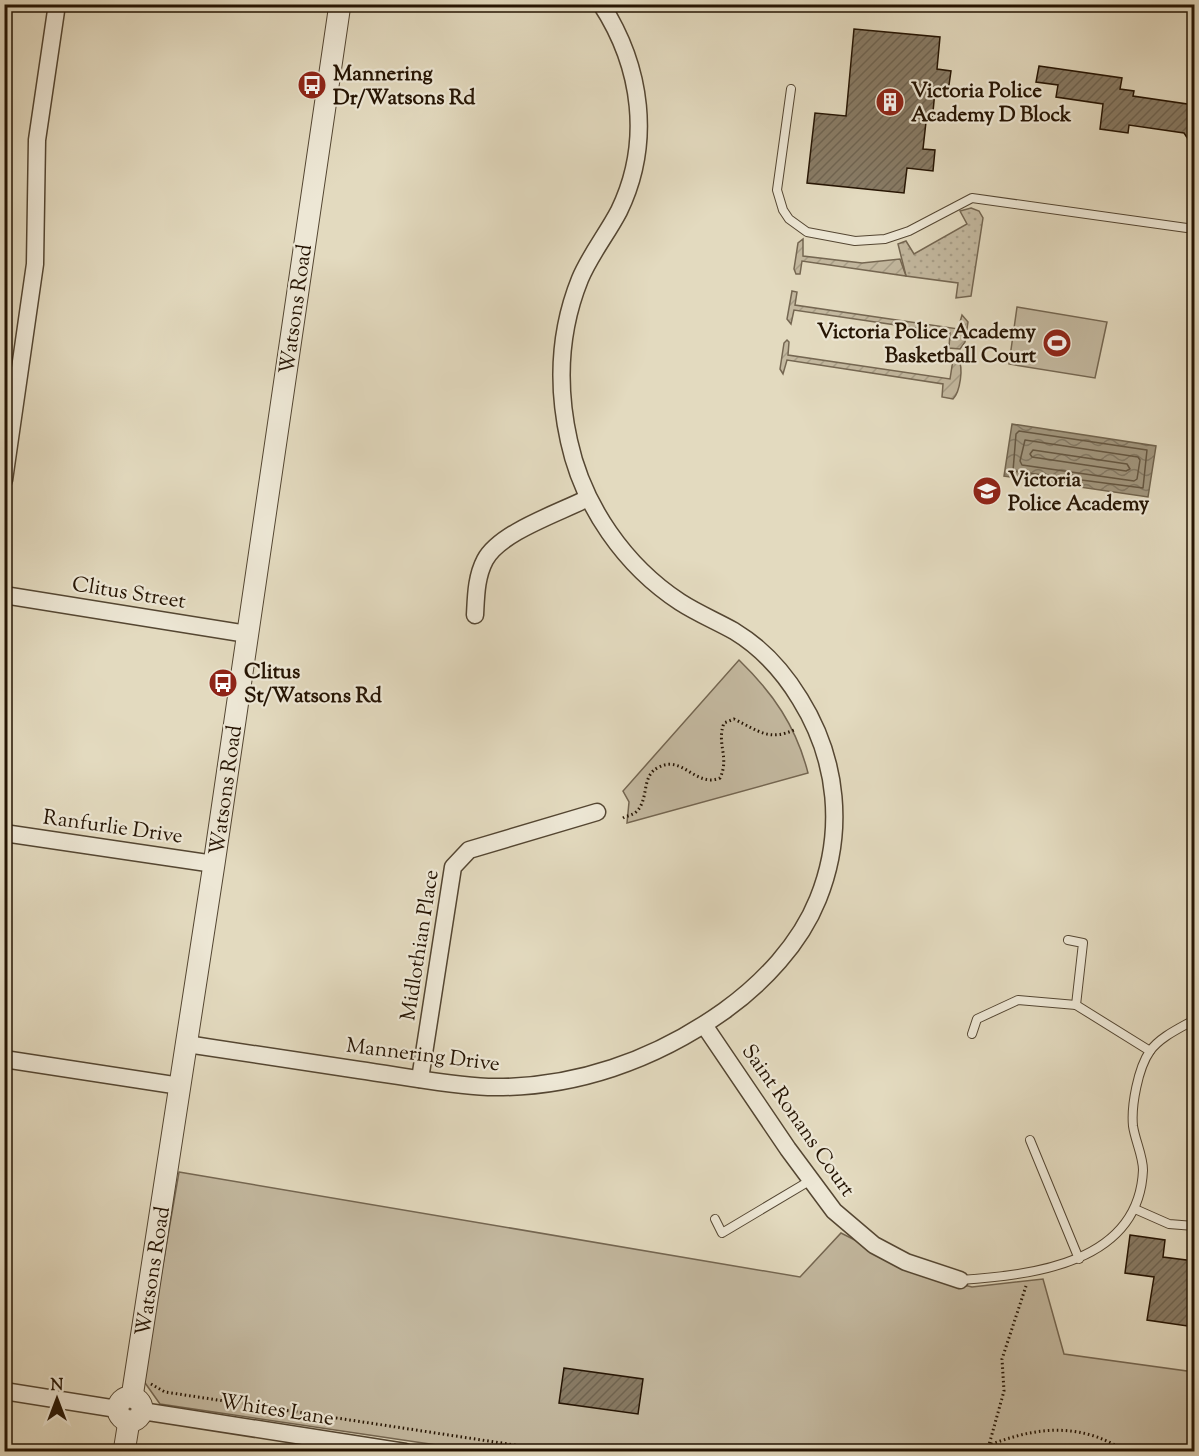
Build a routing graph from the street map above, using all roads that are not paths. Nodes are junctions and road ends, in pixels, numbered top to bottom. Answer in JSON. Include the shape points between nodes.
{"nodes":[{"id":1,"x":57,"y":4,"type":"edge"},
{"id":2,"x":340,"y":4,"type":"edge"},
{"id":3,"x":601,"y":4,"type":"edge"},
{"id":4,"x":791,"y":89,"type":"dead end"},
{"id":5,"x":1194,"y":229,"type":"edge"},
{"id":6,"x":4,"y":480,"type":"edge"},
{"id":7,"x":588,"y":498,"type":"junction"},
{"id":8,"x":4,"y":595,"type":"edge"},
{"id":9,"x":476,"y":615,"type":"dead end"},
{"id":10,"x":247,"y":634,"type":"junction"},
{"id":11,"x":597,"y":812,"type":"dead end"},
{"id":12,"x":4,"y":833,"type":"edge"},
{"id":13,"x":214,"y":864,"type":"junction"},
{"id":14,"x":1068,"y":940,"type":"dead end"},
{"id":15,"x":1076,"y":1005,"type":"junction"},
{"id":16,"x":1194,"y":1020,"type":"edge"},
{"id":17,"x":704,"y":1025,"type":"junction"},
{"id":18,"x":972,"y":1034,"type":"dead end"},
{"id":19,"x":187,"y":1044,"type":"junction"},
{"id":20,"x":1150,"y":1051,"type":"junction"},
{"id":21,"x":4,"y":1059,"type":"edge"},
{"id":22,"x":420,"y":1079,"type":"junction"},
{"id":23,"x":180,"y":1086,"type":"junction"},
{"id":24,"x":1030,"y":1140,"type":"dead end"},
{"id":25,"x":812,"y":1180,"type":"junction"},
{"id":26,"x":1135,"y":1209,"type":"junction"},
{"id":27,"x":715,"y":1219,"type":"dead end"},
{"id":28,"x":1194,"y":1226,"type":"edge"},
{"id":29,"x":1079,"y":1259,"type":"junction"},
{"id":30,"x":960,"y":1280,"type":"joint"},
{"id":31,"x":4,"y":1391,"type":"edge"},
{"id":32,"x":131,"y":1404,"type":"junction"},
{"id":33,"x":124,"y":1452,"type":"edge"},
{"id":34,"x":405,"y":1452,"type":"edge"}],
"edges":[{"from":1,"to":6,"type":"street","via":[[37,140],[35,264]]},
{"from":2,"to":10,"type":"street","name":"Watsons Road"},
{"from":3,"to":7,"type":"street","name":"Mannering Drive","via":[[615,26],[636,81],[639,141],[624,198],[581,277],[562,354],[566,430]]},
{"from":4,"to":5,"type":"lane","via":[[777,190],[789,219],[807,232],[855,241],[885,239],[972,198]]},
{"from":7,"to":9,"type":"street","via":[[495,547],[479,575]]},
{"from":7,"to":17,"type":"street","name":"Mannering Drive","via":[[642,572],[684,605],[740,636],[778,667],[813,720],[831,776],[835,828],[832,854],[814,910],[759,982]]},
{"from":8,"to":10,"type":"street","name":"Clitus Street"},
{"from":10,"to":13,"type":"street","name":"Watsons Road"},
{"from":11,"to":22,"type":"street","name":"Midlothian Place","via":[[469,850],[453,867]]},
{"from":12,"to":13,"type":"street","name":"Ranfurlie Drive"},
{"from":13,"to":19,"type":"street","name":"Watsons Road"},
{"from":14,"to":15,"type":"lane","via":[[1083,943]]},
{"from":15,"to":18,"type":"lane","via":[[1018,1000],[977,1018]]},
{"from":15,"to":20,"type":"lane"},
{"from":16,"to":20,"type":"lane","via":[[1170,1033]]},
{"from":17,"to":22,"type":"street","name":"Mannering Drive","via":[[631,1062],[550,1084],[487,1087]]},
{"from":17,"to":25,"type":"street","name":"Saint Ronans Court"},
{"from":19,"to":22,"type":"street","name":"Mannering Drive"},
{"from":19,"to":23,"type":"street","name":"Watsons Road"},
{"from":20,"to":26,"type":"lane","via":[[1136,1088],[1133,1124],[1143,1169]]},
{"from":21,"to":23,"type":"street"},
{"from":23,"to":32,"type":"street","name":"Watsons Road"},
{"from":24,"to":29,"type":"lane"},
{"from":25,"to":27,"type":"lane","via":[[722,1233]]},
{"from":25,"to":30,"type":"street","name":"Saint Ronans Court","via":[[834,1211],[874,1245],[906,1263]]},
{"from":26,"to":28,"type":"lane","via":[[1169,1224]]},
{"from":26,"to":29,"type":"lane","via":[[1112,1239]]},
{"from":29,"to":30,"type":"lane","via":[[1030,1273]]},
{"from":31,"to":32,"type":"street","name":"Whites Lane"},
{"from":32,"to":33,"type":"street","name":"Watsons Road"},
{"from":32,"to":34,"type":"street","name":"Whites Lane"}]}
